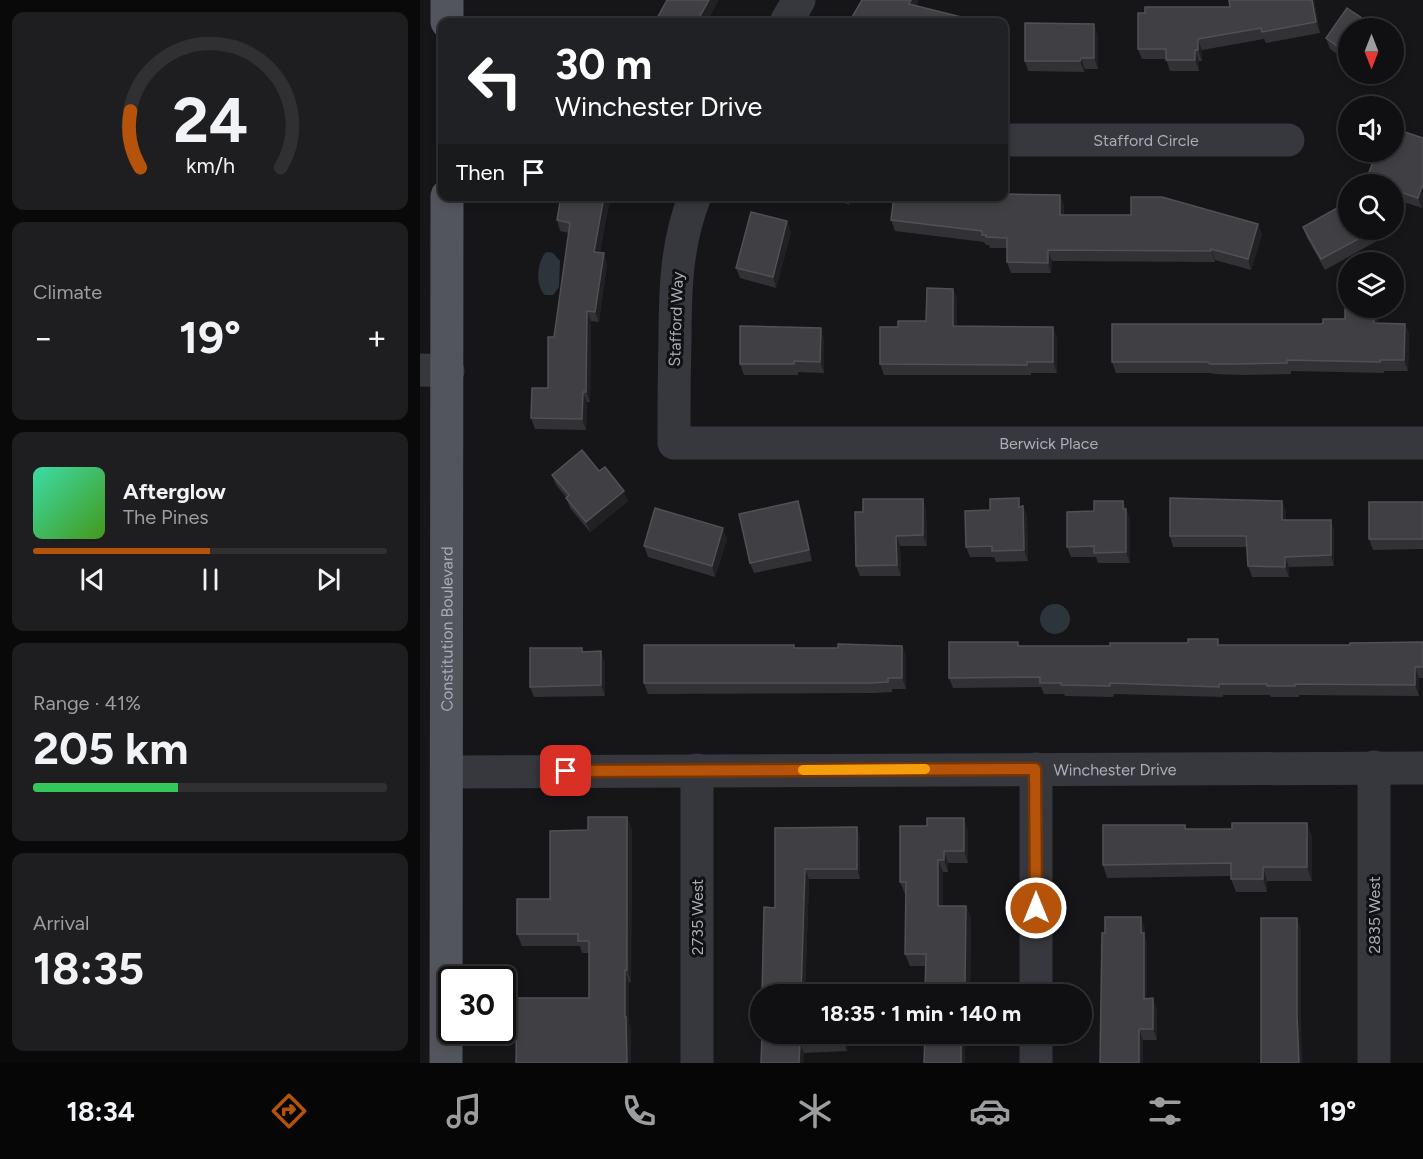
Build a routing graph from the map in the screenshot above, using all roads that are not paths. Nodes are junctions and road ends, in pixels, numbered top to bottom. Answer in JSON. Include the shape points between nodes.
{"nodes":[{"id":1,"x":447,"y":0,"type":"edge"},
{"id":2,"x":799,"y":0,"type":"edge"},
{"id":3,"x":447,"y":18,"type":"edge"},
{"id":4,"x":788,"y":18,"type":"edge"},
{"id":5,"x":1008,"y":140,"type":"edge"},
{"id":6,"x":1288,"y":140,"type":"dead end"},
{"id":7,"x":447,"y":201,"type":"edge"},
{"id":8,"x":692,"y":201,"type":"edge"},
{"id":9,"x":434,"y":370,"type":"edge"},
{"id":10,"x":1423,"y":442,"type":"edge"},
{"id":11,"x":674,"y":443,"type":"joint"},
{"id":12,"x":1374,"y":767,"type":"junction"},
{"id":13,"x":1423,"y":768,"type":"edge"},
{"id":14,"x":1035,"y":769,"type":"junction"},
{"id":15,"x":697,"y":770,"type":"junction"},
{"id":16,"x":447,"y":772,"type":"junction"},
{"id":17,"x":1036,"y":984,"type":"edge"},
{"id":18,"x":1036,"y":1044,"type":"edge"},
{"id":19,"x":446,"y":1063,"type":"edge"},
{"id":20,"x":698,"y":1063,"type":"edge"},
{"id":21,"x":1036,"y":1063,"type":"edge"},
{"id":22,"x":1374,"y":1063,"type":"edge"}],
"edges":[{"from":1,"to":3,"type":"main road"},
{"from":2,"to":4,"type":"street"},
{"from":5,"to":6,"type":"street","name":"Stafford Circle"},
{"from":7,"to":9,"type":"main road","name":"Constitution Boulevard"},
{"from":8,"to":11,"type":"street","name":"Stafford Way","via":[[678,260]]},
{"from":9,"to":16,"type":"main road","name":"Constitution Boulevard"},
{"from":10,"to":11,"type":"street","name":"Berwick Place"},
{"from":12,"to":13,"type":"street","name":"Winchester Drive"},
{"from":12,"to":14,"type":"street","name":"Winchester Drive"},
{"from":12,"to":22,"type":"street","name":"2835 West"},
{"from":14,"to":15,"type":"street","name":"Winchester Drive"},
{"from":14,"to":17,"type":"street"},
{"from":15,"to":16,"type":"street","name":"Winchester Drive"},
{"from":15,"to":20,"type":"street","name":"2735 West"},
{"from":16,"to":19,"type":"main road","name":"Constitution Boulevard"},
{"from":18,"to":21,"type":"street"}]}
